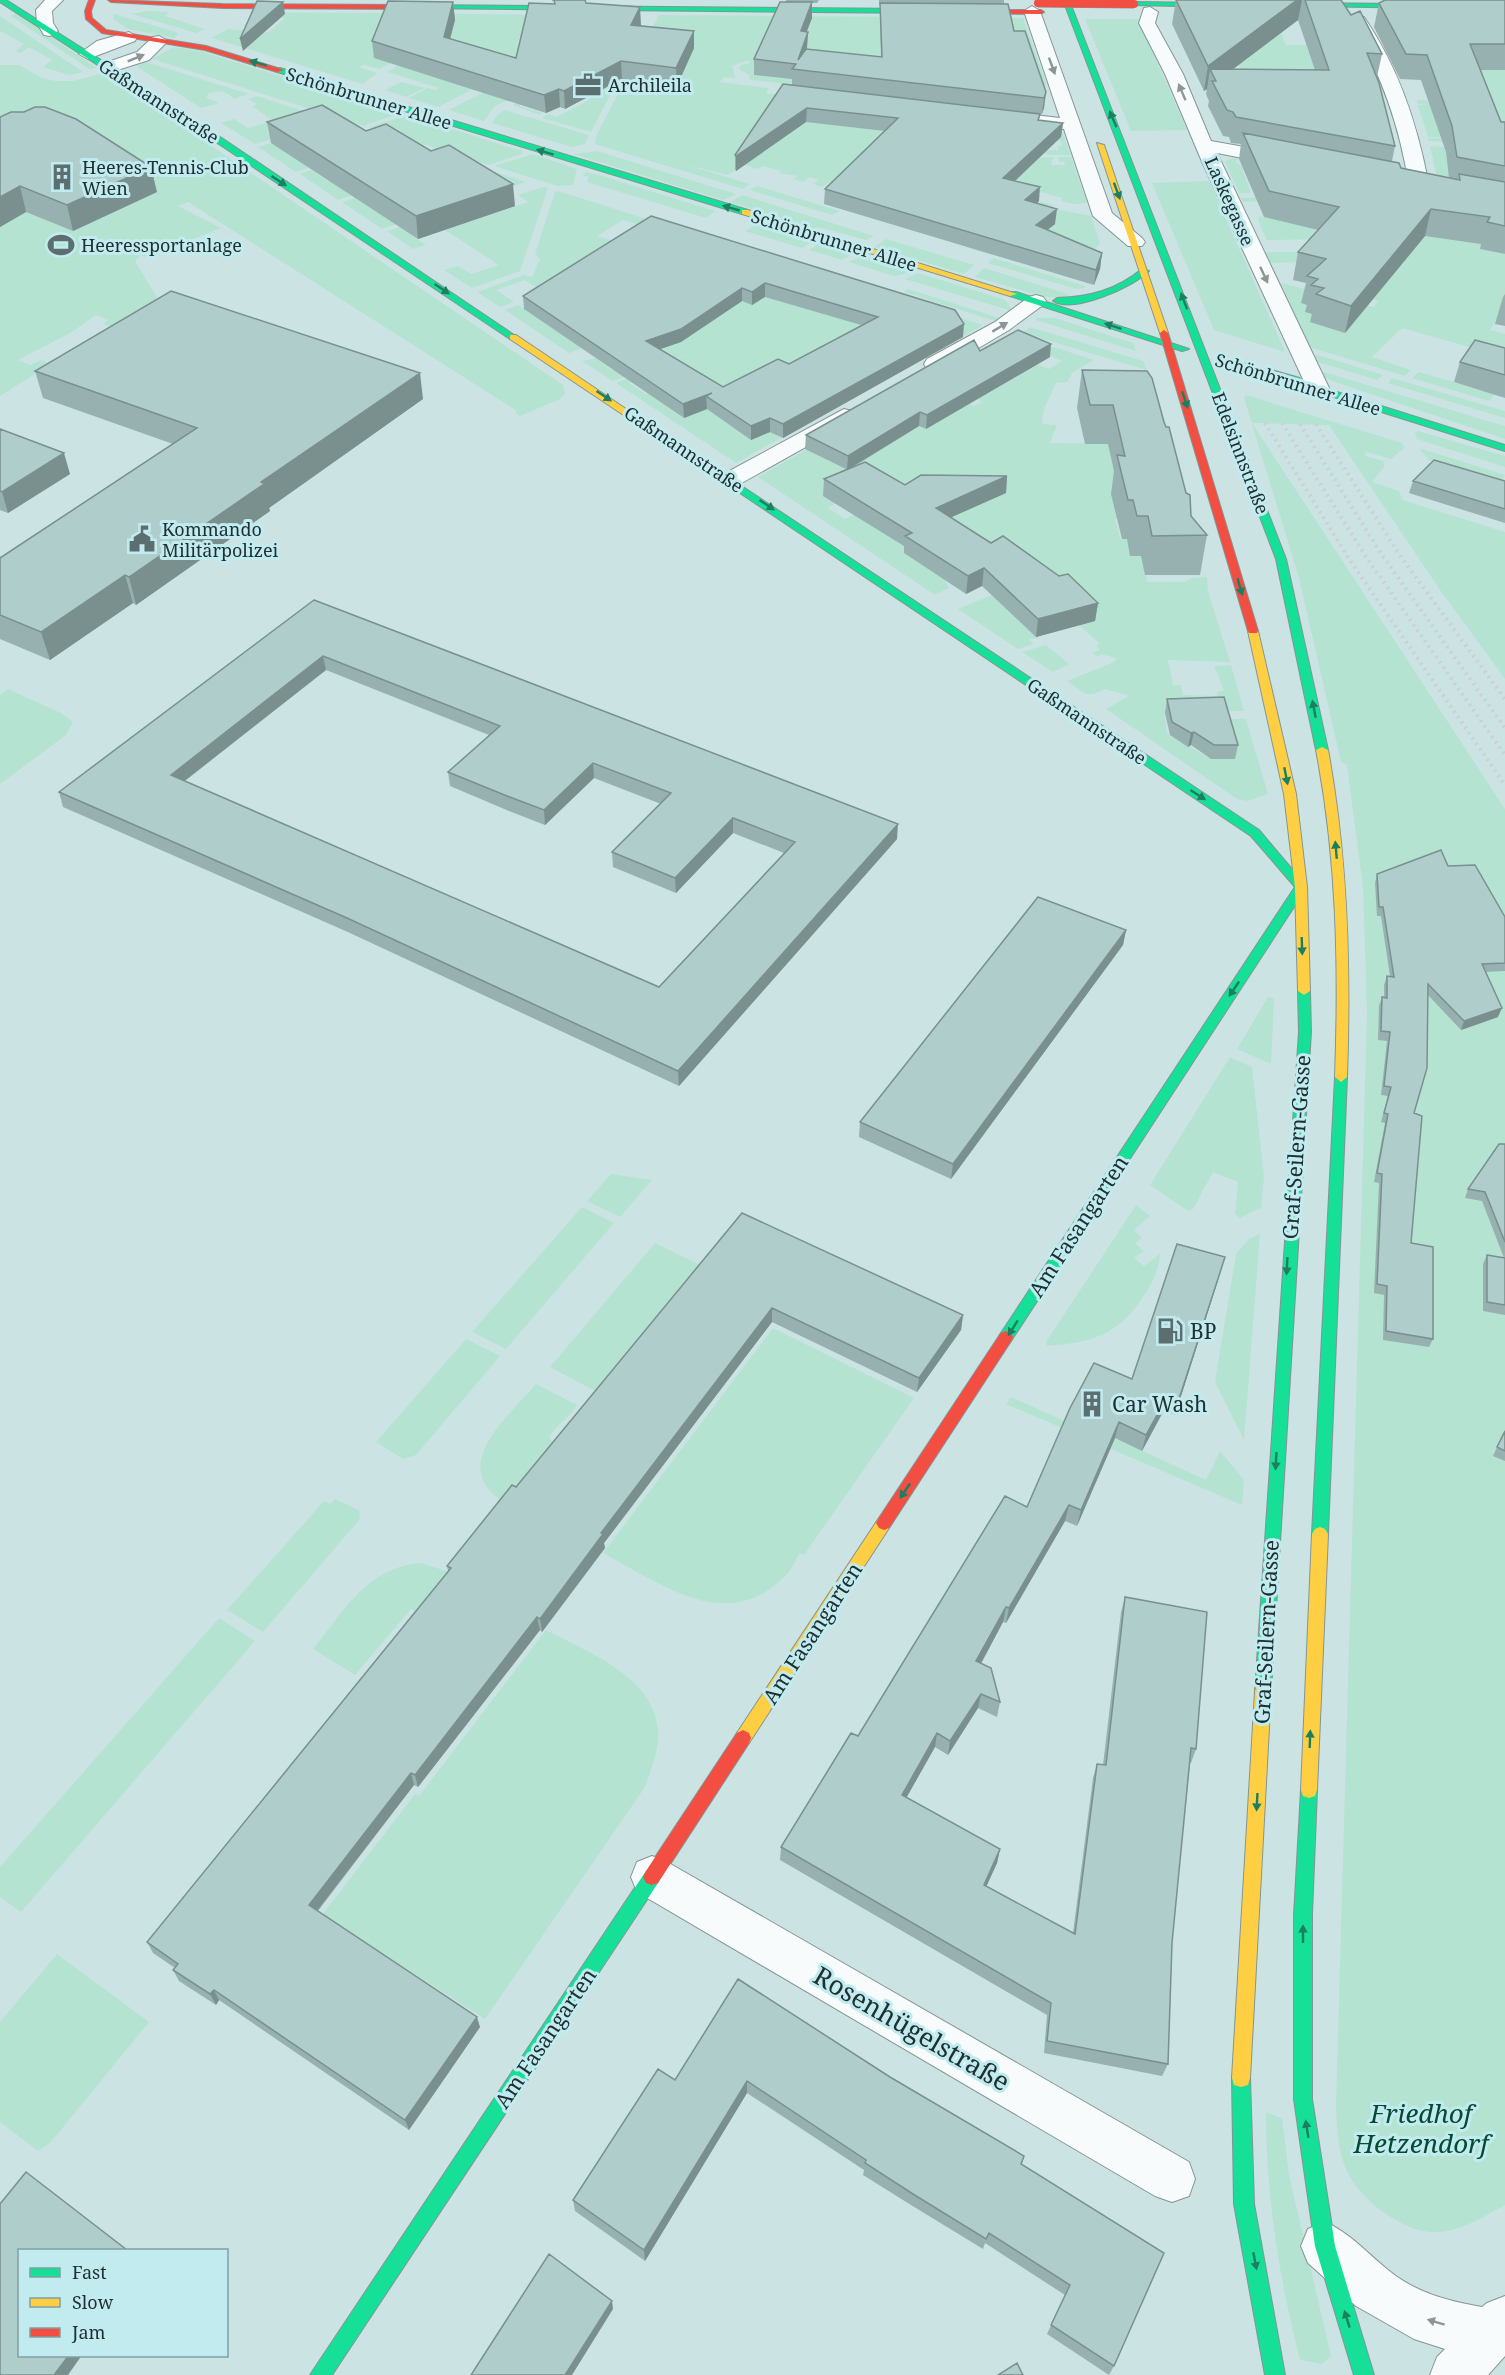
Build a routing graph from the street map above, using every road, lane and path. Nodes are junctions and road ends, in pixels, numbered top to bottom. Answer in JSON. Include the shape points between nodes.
{"nodes":[{"id":1,"x":1,"y":0,"type":"edge"},
{"id":2,"x":55,"y":0,"type":"edge"},
{"id":3,"x":92,"y":0,"type":"edge"},
{"id":4,"x":111,"y":0,"type":"edge"},
{"id":5,"x":644,"y":0,"type":"edge"},
{"id":6,"x":1066,"y":0,"type":"edge"},
{"id":7,"x":1145,"y":6,"type":"edge"},
{"id":8,"x":1035,"y":7,"type":"edge"},
{"id":9,"x":1505,"y":7,"type":"edge"},
{"id":10,"x":1230,"y":9,"type":"edge"},
{"id":11,"x":1354,"y":14,"type":"junction"},
{"id":12,"x":1505,"y":15,"type":"edge"},
{"id":13,"x":50,"y":31,"type":"junction"},
{"id":14,"x":129,"y":37,"type":"junction"},
{"id":15,"x":159,"y":41,"type":"junction"},
{"id":16,"x":88,"y":54,"type":"junction"},
{"id":17,"x":108,"y":68,"type":"junction"},
{"id":18,"x":1003,"y":117,"type":"edge"},
{"id":19,"x":1073,"y":125,"type":"junction"},
{"id":20,"x":1094,"y":129,"type":"dead end"},
{"id":21,"x":1205,"y":145,"type":"junction"},
{"id":22,"x":1306,"y":165,"type":"edge"},
{"id":23,"x":1396,"y":182,"type":"edge"},
{"id":24,"x":1419,"y":186,"type":"junction"},
{"id":25,"x":1440,"y":190,"type":"edge"},
{"id":26,"x":1135,"y":242,"type":"junction"},
{"id":27,"x":1145,"y":271,"type":"junction"},
{"id":28,"x":1036,"y":301,"type":"junction"},
{"id":29,"x":1168,"y":344,"type":"junction"},
{"id":30,"x":1205,"y":355,"type":"junction"},
{"id":31,"x":919,"y":373,"type":"edge"},
{"id":32,"x":1309,"y":386,"type":"junction"},
{"id":33,"x":867,"y":402,"type":"edge"},
{"id":34,"x":1505,"y":448,"type":"edge"},
{"id":35,"x":730,"y":480,"type":"junction"},
{"id":36,"x":1332,"y":811,"type":"junction"},
{"id":37,"x":1294,"y":832,"type":"junction"},
{"id":38,"x":1255,"y":833,"type":"junction"},
{"id":39,"x":1300,"y":887,"type":"junction"},
{"id":40,"x":1339,"y":889,"type":"joint"},
{"id":41,"x":652,"y":1877,"type":"junction"},
{"id":42,"x":1172,"y":2178,"type":"dead end"},
{"id":43,"x":1325,"y":2246,"type":"junction"},
{"id":44,"x":1499,"y":2326,"type":"edge"},
{"id":45,"x":320,"y":2375,"type":"edge"},
{"id":46,"x":1275,"y":2375,"type":"edge"},
{"id":47,"x":1364,"y":2375,"type":"edge"},
{"id":48,"x":1455,"y":2375,"type":"edge"}],
"edges":[{"from":1,"to":13,"type":"main road","name":"Gaßmannstraße"},
{"from":2,"to":13,"type":"street","via":[[44,10]]},
{"from":3,"to":14,"type":"main road","name":"Schönbrunner Allee","via":[[87,20],[92,27]]},
{"from":4,"to":8,"type":"main road","via":[[235,6]]},
{"from":5,"to":8,"type":"main road"},
{"from":30,"to":6,"type":"main road","name":"Edelsinnstraße","one_way":true},
{"from":7,"to":8,"type":"main road"},
{"from":7,"to":10,"type":"main road"},
{"from":21,"to":7,"type":"street","name":"Laskegasse","one_way":true,"via":[[1147,23]]},
{"from":8,"to":19,"type":"street","one_way":true},
{"from":9,"to":11,"type":"main road","via":[[1288,9]]},
{"from":11,"to":12,"type":"main road"},
{"from":11,"to":24,"type":"street","via":[[1400,100]]},
{"from":13,"to":16,"type":"main road","name":"Gaßmannstraße"},
{"from":14,"to":15,"type":"main road","name":"Schönbrunner Allee"},
{"from":14,"to":16,"type":"street","name":"Schönbrunner Allee"},
{"from":17,"to":15,"type":"street","one_way":true,"via":[[142,56]]},
{"from":28,"to":15,"type":"main road","name":"Schönbrunner Allee","one_way":true,"via":[[230,55]]},
{"from":16,"to":17,"type":"main road","name":"Gaßmannstraße"},
{"from":17,"to":35,"type":"main road","name":"Gaßmannstraße","one_way":true},
{"from":18,"to":19,"type":"street"},
{"from":19,"to":26,"type":"street","via":[[1103,216]]},
{"from":20,"to":26,"type":"main road","name":"Edelsinnstraße","one_way":true},
{"from":21,"to":22,"type":"street"},
{"from":21,"to":32,"type":"street","name":"Laskegasse","one_way":true},
{"from":23,"to":24,"type":"street"},
{"from":24,"to":25,"type":"street"},
{"from":26,"to":27,"type":"main road","name":"Edelsinnstraße"},
{"from":27,"to":28,"type":"main road","via":[[1128,287],[1096,300]]},
{"from":27,"to":29,"type":"main road","name":"Edelsinnstraße"},
{"from":29,"to":28,"type":"main road","name":"Schönbrunner Allee","one_way":true},
{"from":31,"to":28,"type":"street","one_way":true,"via":[[1002,326]]},
{"from":29,"to":30,"type":"main road","name":"Schönbrunner Allee"},
{"from":29,"to":37,"type":"main road","name":"Edelsinnstraße","one_way":true,"via":[[1260,655],[1290,794]]},
{"from":30,"to":32,"type":"main road","name":"Schönbrunner Allee","bridge":true},
{"from":36,"to":30,"type":"main road","name":"Edelsinnstraße","one_way":true,"via":[[1281,559]]},
{"from":32,"to":34,"type":"main road","name":"Schönbrunner Allee"},
{"from":33,"to":35,"type":"street"},
{"from":35,"to":38,"type":"main road","name":"Gaßmannstraße","one_way":true},
{"from":36,"to":37,"type":"main road","via":[[1328,820],[1316,827]]},
{"from":40,"to":36,"type":"main road","name":"Edelsinnstraße","one_way":true},
{"from":37,"to":38,"type":"main road"},
{"from":37,"to":39,"type":"main road","name":"Edelsinnstraße"},
{"from":38,"to":39,"type":"main road","name":"Gaßmannstraße"},
{"from":39,"to":41,"type":"main road","name":"Am Fasangarten","one_way":true},
{"from":39,"to":46,"type":"main road","name":"Graf-Seilern-Gasse","one_way":true,"via":[[1305,1032],[1275,1471],[1240,2104],[1244,2204]]},
{"from":43,"to":40,"type":"main road","name":"Graf-Seilern-Gasse","one_way":true,"via":[[1303,2099],[1303,1915],[1344,1011]]},
{"from":41,"to":42,"type":"street","name":"Rosenhügelstraße"},
{"from":41,"to":45,"type":"main road","name":"Am Fasangarten"},
{"from":44,"to":43,"type":"street","one_way":true,"via":[[1431,2322],[1373,2289]]},
{"from":47,"to":43,"type":"main road","name":"Graf-Seilern-Gasse","one_way":true},
{"from":44,"to":48,"type":"street"}]}
